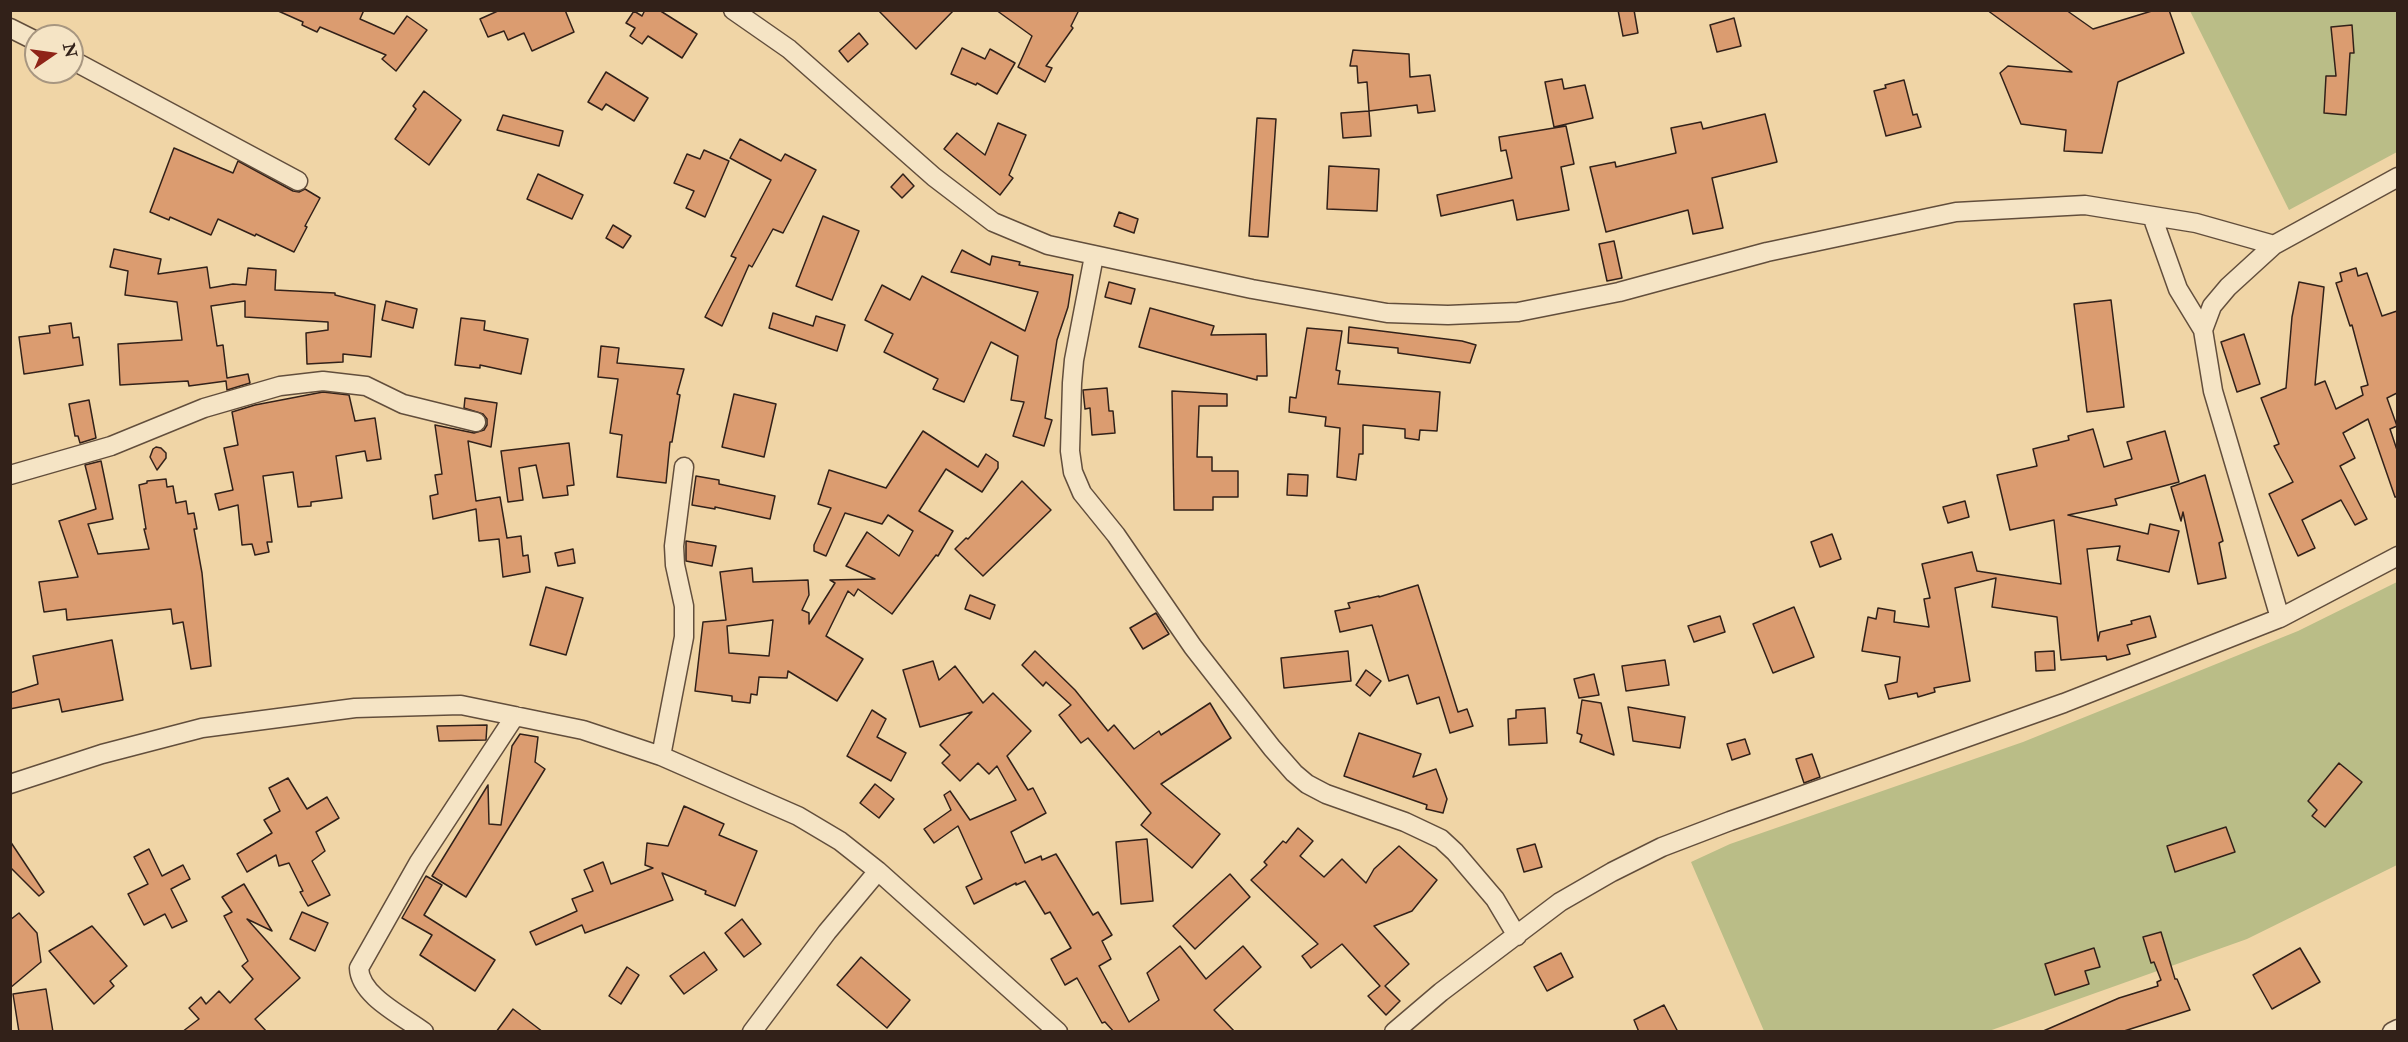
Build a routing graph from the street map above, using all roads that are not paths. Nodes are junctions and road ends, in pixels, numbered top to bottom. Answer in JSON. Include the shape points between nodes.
{"nodes":[{"id":1,"x":734,"y":10,"type":"edge"},
{"id":2,"x":10,"y":28,"type":"edge"},
{"id":3,"x":24,"y":35,"type":"edge"},
{"id":4,"x":84,"y":66,"type":"edge"},
{"id":5,"x":2397,"y":177,"type":"edge"},
{"id":6,"x":298,"y":181,"type":"dead end"},
{"id":7,"x":2152,"y":216,"type":"junction"},
{"id":8,"x":2274,"y":245,"type":"junction"},
{"id":9,"x":1094,"y":256,"type":"junction"},
{"id":10,"x":2203,"y":330,"type":"junction"},
{"id":11,"x":476,"y":422,"type":"dead end"},
{"id":12,"x":684,"y":466,"type":"dead end"},
{"id":13,"x":10,"y":475,"type":"edge"},
{"id":14,"x":2397,"y":556,"type":"edge"},
{"id":15,"x":2280,"y":618,"type":"junction"},
{"id":16,"x":514,"y":716,"type":"junction"},
{"id":17,"x":662,"y":756,"type":"junction"},
{"id":18,"x":12,"y":778,"type":"edge"},
{"id":19,"x":878,"y":871,"type":"junction"},
{"id":20,"x":1517,"y":936,"type":"junction"},
{"id":21,"x":2397,"y":1029,"type":"edge"},
{"id":22,"x":424,"y":1032,"type":"edge"},
{"id":23,"x":752,"y":1032,"type":"edge"},
{"id":24,"x":1058,"y":1032,"type":"edge"},
{"id":25,"x":1394,"y":1032,"type":"edge"},
{"id":26,"x":2392,"y":1032,"type":"edge"}],
"edges":[{"from":1,"to":9,"type":"street","via":[[789,49],[934,177],[993,222],[1048,245]]},
{"from":2,"to":3,"type":"street"},
{"from":4,"to":6,"type":"street"},
{"from":5,"to":8,"type":"street"},
{"from":7,"to":8,"type":"street","via":[[2196,223]]},
{"from":7,"to":9,"type":"street","via":[[2085,205],[1956,212],[1767,252],[1619,292],[1518,312],[1448,315],[1387,313]]},
{"from":7,"to":10,"type":"street","via":[[2178,289]]},
{"from":8,"to":10,"type":"street","via":[[2212,306]]},
{"from":9,"to":20,"type":"street","via":[[1072,383],[1070,451],[1082,493],[1116,535],[1193,647],[1294,773],[1326,794],[1441,839],[1495,898]]},
{"from":10,"to":15,"type":"street","via":[[2213,391]]},
{"from":11,"to":13,"type":"street","via":[[404,404],[366,386],[323,381],[280,386],[204,408],[111,446]]},
{"from":12,"to":17,"type":"street","via":[[674,546],[684,606],[684,637]]},
{"from":14,"to":15,"type":"street"},
{"from":15,"to":20,"type":"street","via":[[2064,704],[1662,847],[1560,902]]},
{"from":16,"to":17,"type":"street","via":[[583,730]]},
{"from":16,"to":18,"type":"street","via":[[461,705],[355,708],[202,728]]},
{"from":16,"to":22,"type":"street","via":[[419,862],[359,968],[362,984],[371,994]]},
{"from":17,"to":19,"type":"street","via":[[798,816],[840,841]]},
{"from":19,"to":23,"type":"street"},
{"from":19,"to":24,"type":"street"},
{"from":20,"to":25,"type":"street"},
{"from":21,"to":26,"type":"street"}]}
